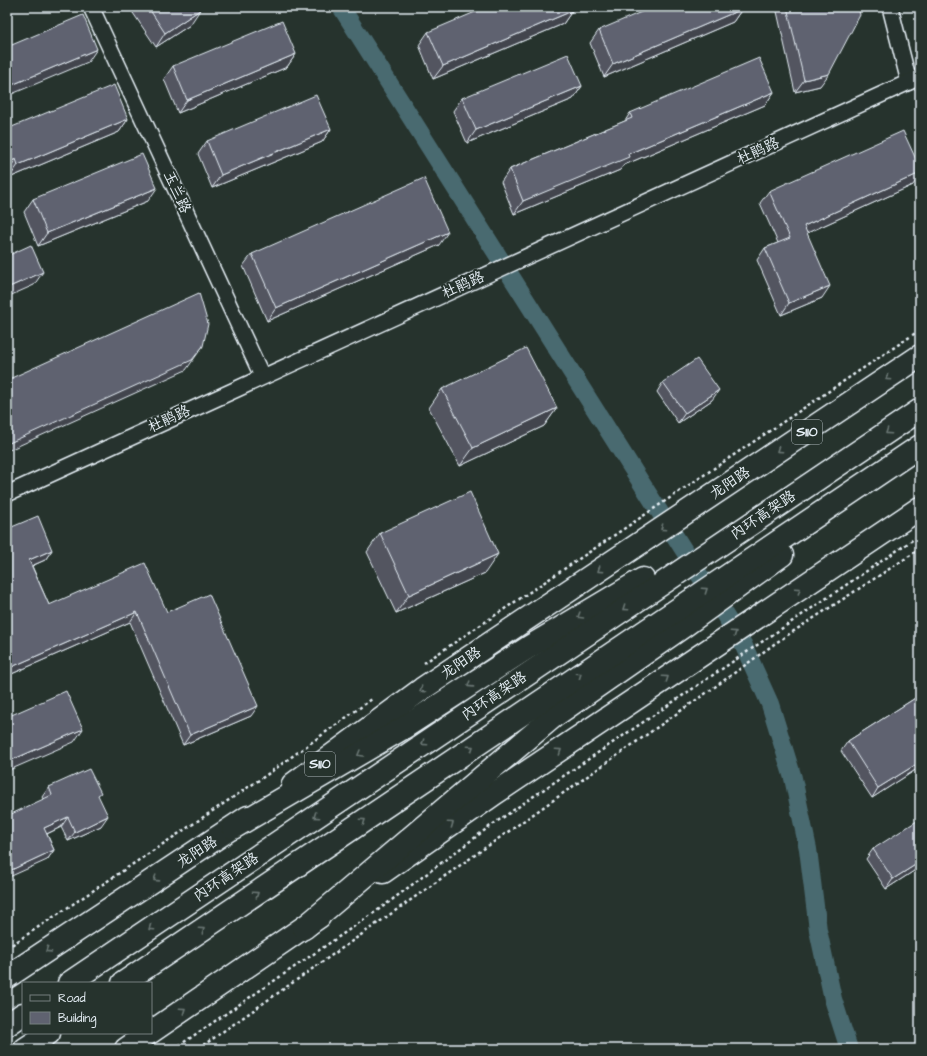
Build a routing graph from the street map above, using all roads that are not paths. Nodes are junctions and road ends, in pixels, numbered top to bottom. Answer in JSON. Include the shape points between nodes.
{"nodes":[{"id":1,"x":91,"y":7,"type":"edge"},
{"id":2,"x":890,"y":7,"type":"edge"},
{"id":3,"x":914,"y":80,"type":"edge"},
{"id":4,"x":920,"y":356,"type":"edge"},
{"id":5,"x":262,"y":376,"type":"junction"},
{"id":6,"x":920,"y":410,"type":"edge"},
{"id":7,"x":920,"y":446,"type":"edge"},
{"id":8,"x":7,"y":494,"type":"edge"},
{"id":9,"x":920,"y":508,"type":"edge"},
{"id":10,"x":653,"y":580,"type":"junction"},
{"id":11,"x":679,"y":619,"type":"junction"},
{"id":12,"x":233,"y":828,"type":"junction"},
{"id":13,"x":304,"y":928,"type":"junction"},
{"id":14,"x":7,"y":977,"type":"edge"},
{"id":15,"x":70,"y":982,"type":"edge"},
{"id":16,"x":124,"y":982,"type":"edge"},
{"id":17,"x":22,"y":1015,"type":"edge"},
{"id":18,"x":7,"y":1025,"type":"edge"},
{"id":19,"x":152,"y":1031,"type":"edge"},
{"id":20,"x":48,"y":1034,"type":"edge"},
{"id":21,"x":147,"y":1034,"type":"edge"},
{"id":22,"x":25,"y":1049,"type":"edge"},
{"id":23,"x":126,"y":1049,"type":"edge"}],
"edges":[{"from":1,"to":5,"type":"street","name":"玉兰路"},
{"from":2,"to":3,"type":"street"},
{"from":3,"to":5,"type":"street","name":"杜鹃路"},
{"from":4,"to":12,"type":"main road","name":"龙阳路","number":"S110","one_way":true,"via":[[405,701]]},
{"from":5,"to":8,"type":"street","name":"杜鹃路"},
{"from":6,"to":10,"type":"main road","name":"内环高架路","one_way":true,"via":[[771,510]]},
{"from":11,"to":7,"type":"main road","name":"内环高架路","one_way":true},
{"from":13,"to":9,"type":"main road","one_way":true,"via":[[494,794]]},
{"from":10,"to":12,"type":"main road","one_way":true,"via":[[529,647],[405,727]]},
{"from":10,"to":15,"type":"main road","name":"内环高架路","one_way":true},
{"from":11,"to":13,"type":"main road","via":[[553,717]]},
{"from":16,"to":11,"type":"main road","name":"内环高架路","one_way":true},
{"from":12,"to":14,"type":"main road","name":"龙阳路","number":"S110","one_way":true},
{"from":19,"to":13,"type":"main road","one_way":true},
{"from":17,"to":18,"type":"main road"},
{"from":20,"to":22,"type":"main road"},
{"from":21,"to":23,"type":"main road"}]}
